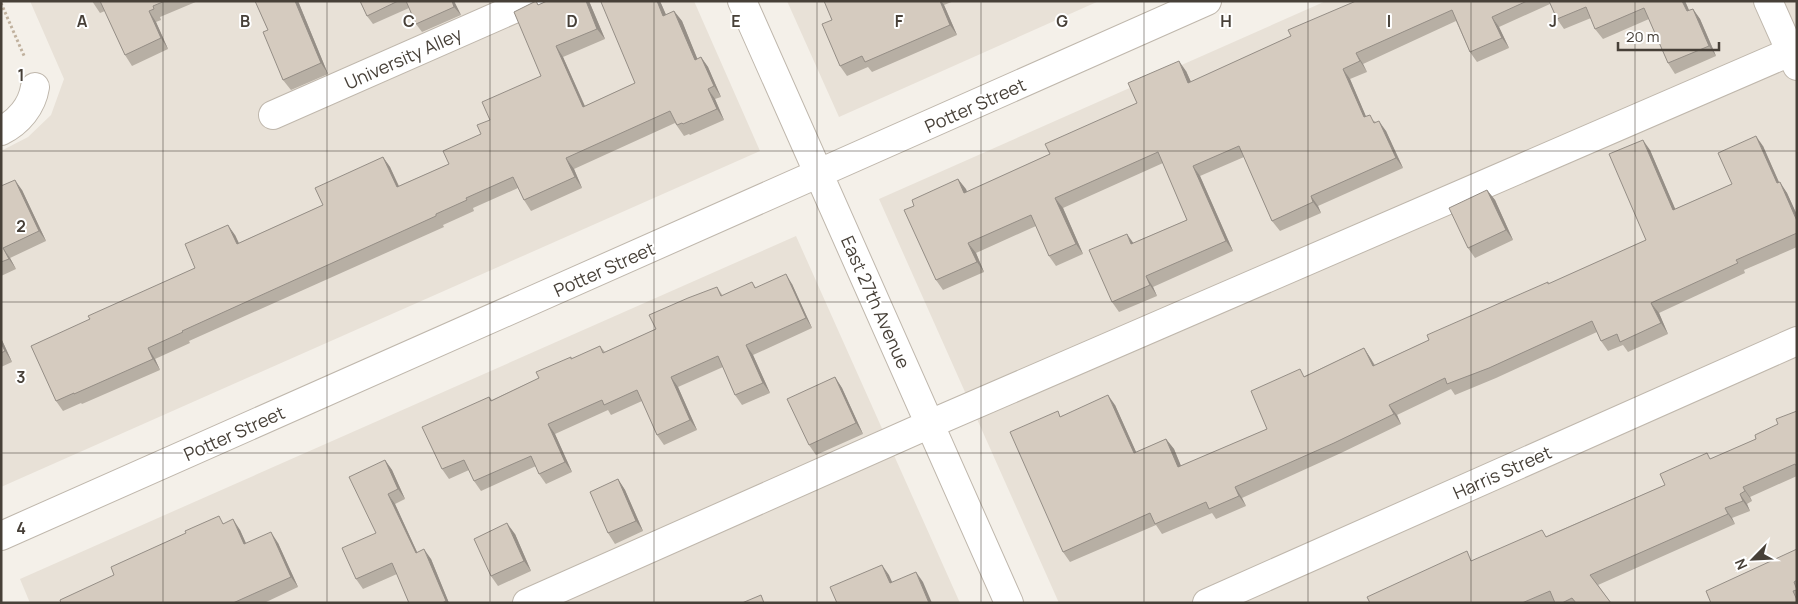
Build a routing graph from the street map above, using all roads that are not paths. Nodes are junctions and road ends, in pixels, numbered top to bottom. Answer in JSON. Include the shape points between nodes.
{"nodes":[{"id":1,"x":532,"y":1,"type":"edge"},
{"id":2,"x":742,"y":1,"type":"edge"},
{"id":3,"x":1207,"y":1,"type":"edge"},
{"id":4,"x":1768,"y":1,"type":"edge"},
{"id":5,"x":1795,"y":56,"type":"edge"},
{"id":6,"x":35,"y":86,"type":"road end"},
{"id":7,"x":273,"y":116,"type":"dead end"},
{"id":8,"x":1,"y":131,"type":"edge"},
{"id":9,"x":819,"y":174,"type":"junction"},
{"id":10,"x":1797,"y":341,"type":"edge"},
{"id":11,"x":930,"y":424,"type":"junction"},
{"id":12,"x":1,"y":536,"type":"edge"},
{"id":13,"x":528,"y":603,"type":"edge"},
{"id":14,"x":1009,"y":603,"type":"edge"},
{"id":15,"x":1207,"y":603,"type":"edge"}],
"edges":[{"from":1,"to":7,"type":"street","name":"University Alley"},
{"from":2,"to":9,"type":"street","name":"East 27th Avenue"},
{"from":3,"to":9,"type":"street","name":"Potter Street"},
{"from":4,"to":5,"type":"street"},
{"from":5,"to":11,"type":"street"},
{"from":6,"to":8,"type":"street","via":[[28,108]]},
{"from":9,"to":11,"type":"street","name":"East 27th Avenue"},
{"from":9,"to":12,"type":"street","name":"Potter Street"},
{"from":10,"to":15,"type":"street","name":"Harris Street"},
{"from":11,"to":13,"type":"street"},
{"from":11,"to":14,"type":"street","name":"East 27th Avenue"}]}
